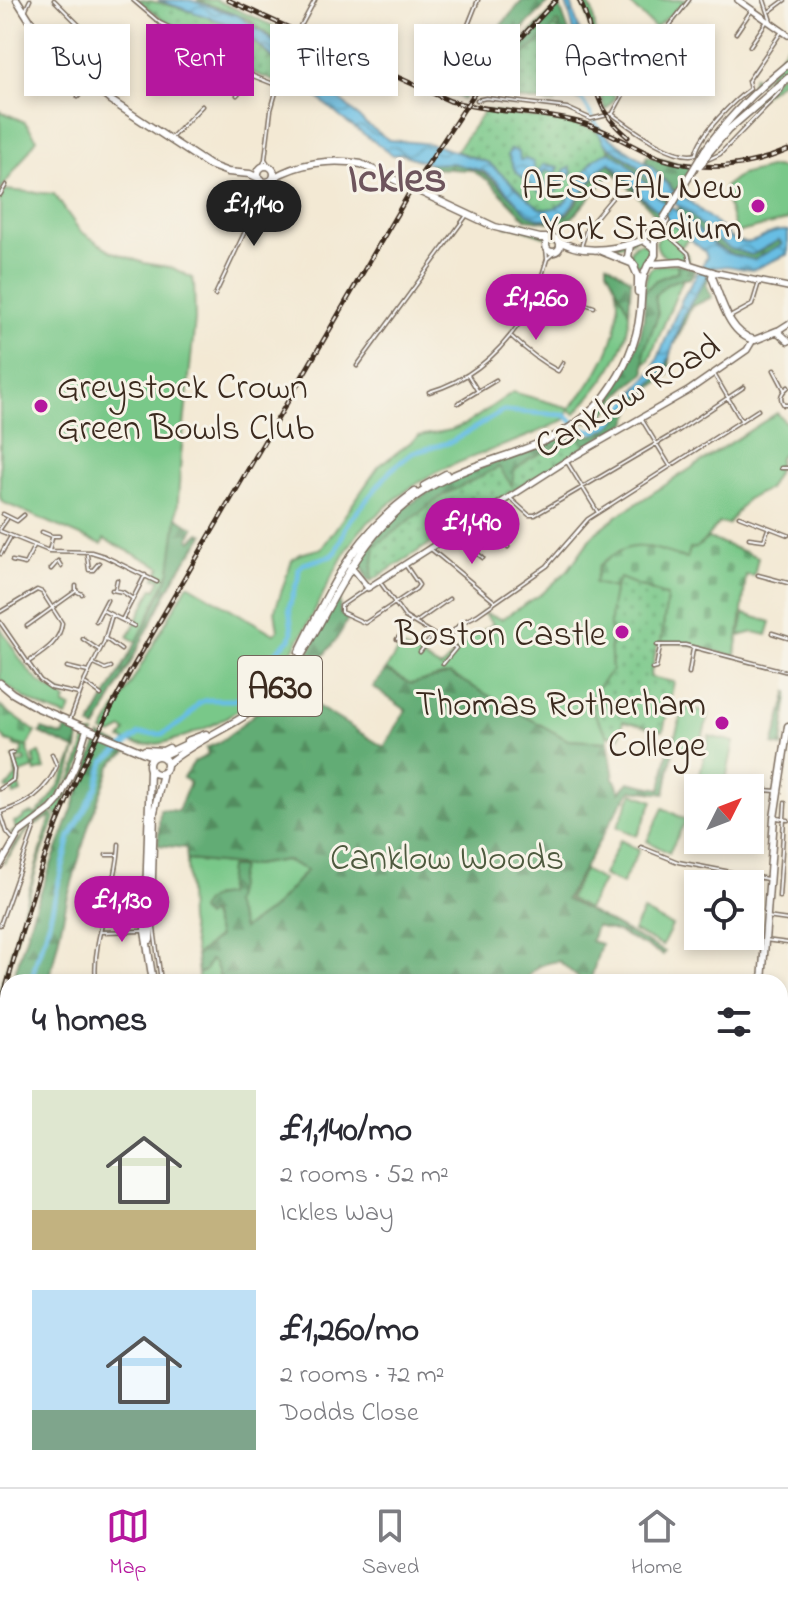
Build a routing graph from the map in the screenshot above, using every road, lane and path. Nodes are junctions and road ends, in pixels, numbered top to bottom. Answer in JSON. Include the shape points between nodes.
{"nodes":[{"id":1,"x":17,"y":0,"type":"edge"},
{"id":2,"x":30,"y":0,"type":"edge"},
{"id":3,"x":54,"y":0,"type":"edge"},
{"id":4,"x":133,"y":0,"type":"edge"},
{"id":5,"x":315,"y":0,"type":"edge"},
{"id":6,"x":478,"y":0,"type":"edge"},
{"id":7,"x":689,"y":0,"type":"edge"},
{"id":8,"x":738,"y":0,"type":"edge"},
{"id":9,"x":764,"y":0,"type":"edge"},
{"id":10,"x":785,"y":0,"type":"edge"},
{"id":11,"x":751,"y":10,"type":"junction"},
{"id":12,"x":24,"y":12,"type":"junction"},
{"id":13,"x":769,"y":12,"type":"junction"},
{"id":14,"x":769,"y":21,"type":"junction"},
{"id":15,"x":32,"y":24,"type":"edge"},
{"id":16,"x":78,"y":24,"type":"edge"},
{"id":17,"x":165,"y":24,"type":"edge"},
{"id":18,"x":301,"y":24,"type":"edge"},
{"id":19,"x":468,"y":24,"type":"edge"},
{"id":20,"x":671,"y":24,"type":"edge"},
{"id":21,"x":736,"y":33,"type":"dead end"},
{"id":22,"x":786,"y":33,"type":"edge"},
{"id":23,"x":750,"y":46,"type":"dead end"},
{"id":24,"x":788,"y":64,"type":"edge"},
{"id":25,"x":787,"y":79,"type":"edge"},
{"id":26,"x":752,"y":90,"type":"junction"},
{"id":27,"x":769,"y":94,"type":"junction"},
{"id":28,"x":105,"y":96,"type":"edge"},
{"id":29,"x":274,"y":96,"type":"edge"},
{"id":30,"x":622,"y":96,"type":"edge"},
{"id":31,"x":477,"y":100,"type":"dead end"},
{"id":32,"x":202,"y":106,"type":"dead end"},
{"id":33,"x":740,"y":106,"type":"junction"},
{"id":34,"x":612,"y":114,"type":"junction"},
{"id":35,"x":169,"y":140,"type":"junction"},
{"id":36,"x":707,"y":151,"type":"junction"},
{"id":37,"x":696,"y":154,"type":"junction"},
{"id":38,"x":265,"y":159,"type":"junction"},
{"id":39,"x":266,"y":168,"type":"junction"},
{"id":40,"x":284,"y":171,"type":"junction"},
{"id":41,"x":250,"y":174,"type":"junction"},
{"id":42,"x":272,"y":179,"type":"junction"},
{"id":43,"x":263,"y":183,"type":"junction"},
{"id":44,"x":6,"y":185,"type":"dead end"},
{"id":45,"x":0,"y":195,"type":"edge"},
{"id":46,"x":612,"y":198,"type":"dead end"},
{"id":47,"x":468,"y":214,"type":"junction"},
{"id":48,"x":664,"y":220,"type":"junction"},
{"id":49,"x":516,"y":233,"type":"junction"},
{"id":50,"x":668,"y":235,"type":"dead end"},
{"id":51,"x":554,"y":239,"type":"junction"},
{"id":52,"x":635,"y":242,"type":"junction"},
{"id":53,"x":572,"y":247,"type":"junction"},
{"id":54,"x":546,"y":248,"type":"junction"},
{"id":55,"x":581,"y":248,"type":"junction"},
{"id":56,"x":594,"y":249,"type":"junction"},
{"id":57,"x":654,"y":250,"type":"junction"},
{"id":58,"x":556,"y":251,"type":"junction"},
{"id":59,"x":547,"y":259,"type":"junction"},
{"id":60,"x":668,"y":261,"type":"junction"},
{"id":61,"x":632,"y":264,"type":"junction"},
{"id":62,"x":650,"y":264,"type":"junction"},
{"id":63,"x":695,"y":266,"type":"junction"},
{"id":64,"x":712,"y":271,"type":"junction"},
{"id":65,"x":510,"y":280,"type":"dead end"},
{"id":66,"x":759,"y":281,"type":"junction"},
{"id":67,"x":540,"y":283,"type":"junction"},
{"id":68,"x":533,"y":286,"type":"junction"},
{"id":69,"x":788,"y":287,"type":"edge"},
{"id":70,"x":543,"y":290,"type":"junction"},
{"id":71,"x":537,"y":293,"type":"junction"},
{"id":72,"x":215,"y":295,"type":"dead end"},
{"id":73,"x":594,"y":307,"type":"dead end"},
{"id":74,"x":729,"y":317,"type":"junction"},
{"id":75,"x":787,"y":324,"type":"edge"},
{"id":76,"x":779,"y":332,"type":"junction"},
{"id":77,"x":512,"y":337,"type":"junction"},
{"id":78,"x":753,"y":340,"type":"junction"},
{"id":79,"x":788,"y":341,"type":"edge"},
{"id":80,"x":563,"y":363,"type":"dead end"},
{"id":81,"x":357,"y":366,"type":"dead end"},
{"id":82,"x":774,"y":370,"type":"dead end"},
{"id":83,"x":714,"y":373,"type":"junction"},
{"id":84,"x":468,"y":375,"type":"junction"},
{"id":85,"x":496,"y":380,"type":"dead end"},
{"id":86,"x":744,"y":387,"type":"dead end"},
{"id":87,"x":786,"y":388,"type":"edge"},
{"id":88,"x":478,"y":391,"type":"junction"},
{"id":89,"x":429,"y":392,"type":"dead end"},
{"id":90,"x":728,"y":398,"type":"junction"},
{"id":91,"x":458,"y":403,"type":"dead end"},
{"id":92,"x":786,"y":405,"type":"edge"},
{"id":93,"x":781,"y":409,"type":"dead end"},
{"id":94,"x":758,"y":410,"type":"dead end"},
{"id":95,"x":579,"y":419,"type":"junction"},
{"id":96,"x":641,"y":419,"type":"junction"},
{"id":97,"x":741,"y":421,"type":"junction"},
{"id":98,"x":564,"y":430,"type":"junction"},
{"id":99,"x":656,"y":444,"type":"junction"},
{"id":100,"x":566,"y":461,"type":"junction"},
{"id":101,"x":671,"y":467,"type":"junction"},
{"id":102,"x":781,"y":468,"type":"dead end"},
{"id":103,"x":788,"y":468,"type":"edge"},
{"id":104,"x":582,"y":488,"type":"junction"},
{"id":105,"x":508,"y":497,"type":"junction"},
{"id":106,"x":464,"y":510,"type":"dead end"},
{"id":107,"x":597,"y":512,"type":"junction"},
{"id":108,"x":3,"y":514,"type":"dead end"},
{"id":109,"x":24,"y":515,"type":"dead end"},
{"id":110,"x":739,"y":516,"type":"dead end"},
{"id":111,"x":7,"y":518,"type":"junction"},
{"id":112,"x":474,"y":518,"type":"junction"},
{"id":113,"x":769,"y":527,"type":"junction"},
{"id":114,"x":0,"y":530,"type":"edge"},
{"id":115,"x":505,"y":530,"type":"dead end"},
{"id":116,"x":42,"y":532,"type":"dead end"},
{"id":117,"x":452,"y":533,"type":"junction"},
{"id":118,"x":788,"y":535,"type":"edge"},
{"id":119,"x":52,"y":536,"type":"junction"},
{"id":120,"x":59,"y":536,"type":"dead end"},
{"id":121,"x":11,"y":537,"type":"junction"},
{"id":122,"x":496,"y":538,"type":"junction"},
{"id":123,"x":749,"y":538,"type":"dead end"},
{"id":124,"x":34,"y":546,"type":"junction"},
{"id":125,"x":85,"y":546,"type":"dead end"},
{"id":126,"x":508,"y":547,"type":"dead end"},
{"id":127,"x":430,"y":548,"type":"junction"},
{"id":128,"x":49,"y":551,"type":"junction"},
{"id":129,"x":85,"y":552,"type":"junction"},
{"id":130,"x":475,"y":552,"type":"junction"},
{"id":131,"x":58,"y":553,"type":"junction"},
{"id":132,"x":1,"y":554,"type":"edge"},
{"id":133,"x":348,"y":558,"type":"junction"},
{"id":134,"x":483,"y":558,"type":"dead end"},
{"id":135,"x":12,"y":561,"type":"dead end"},
{"id":136,"x":58,"y":561,"type":"junction"},
{"id":137,"x":99,"y":563,"type":"dead end"},
{"id":138,"x":405,"y":564,"type":"junction"},
{"id":139,"x":61,"y":566,"type":"dead end"},
{"id":140,"x":351,"y":567,"type":"junction"},
{"id":141,"x":51,"y":569,"type":"dead end"},
{"id":142,"x":339,"y":573,"type":"junction"},
{"id":143,"x":145,"y":575,"type":"junction"},
{"id":144,"x":758,"y":575,"type":"dead end"},
{"id":145,"x":117,"y":580,"type":"dead end"},
{"id":146,"x":379,"y":581,"type":"junction"},
{"id":147,"x":157,"y":582,"type":"dead end"},
{"id":148,"x":788,"y":583,"type":"edge"},
{"id":149,"x":76,"y":586,"type":"dead end"},
{"id":150,"x":368,"y":588,"type":"junction"},
{"id":151,"x":76,"y":591,"type":"junction"},
{"id":152,"x":82,"y":594,"type":"dead end"},
{"id":153,"x":449,"y":599,"type":"dead end"},
{"id":154,"x":107,"y":600,"type":"dead end"},
{"id":155,"x":134,"y":600,"type":"junction"},
{"id":156,"x":496,"y":602,"type":"junction"},
{"id":157,"x":394,"y":604,"type":"junction"},
{"id":158,"x":52,"y":607,"type":"junction"},
{"id":159,"x":102,"y":610,"type":"junction"},
{"id":160,"x":0,"y":612,"type":"edge"},
{"id":161,"x":112,"y":615,"type":"junction"},
{"id":162,"x":122,"y":620,"type":"junction"},
{"id":163,"x":96,"y":621,"type":"dead end"},
{"id":164,"x":0,"y":622,"type":"edge"},
{"id":165,"x":413,"y":622,"type":"junction"},
{"id":166,"x":27,"y":626,"type":"dead end"},
{"id":167,"x":134,"y":626,"type":"dead end"},
{"id":168,"x":772,"y":633,"type":"dead end"},
{"id":169,"x":434,"y":634,"type":"junction"},
{"id":170,"x":105,"y":638,"type":"junction"},
{"id":171,"x":788,"y":638,"type":"edge"},
{"id":172,"x":83,"y":639,"type":"dead end"},
{"id":173,"x":397,"y":639,"type":"dead end"},
{"id":174,"x":445,"y":640,"type":"junction"},
{"id":175,"x":124,"y":645,"type":"dead end"},
{"id":176,"x":693,"y":648,"type":"junction"},
{"id":177,"x":100,"y":650,"type":"junction"},
{"id":178,"x":420,"y":652,"type":"dead end"},
{"id":179,"x":27,"y":663,"type":"junction"},
{"id":180,"x":93,"y":663,"type":"junction"},
{"id":181,"x":443,"y":664,"type":"dead end"},
{"id":182,"x":67,"y":667,"type":"dead end"},
{"id":183,"x":652,"y":669,"type":"dead end"},
{"id":184,"x":89,"y":672,"type":"junction"},
{"id":185,"x":788,"y":672,"type":"edge"},
{"id":186,"x":689,"y":673,"type":"dead end"},
{"id":187,"x":107,"y":674,"type":"dead end"},
{"id":188,"x":84,"y":683,"type":"junction"},
{"id":189,"x":1,"y":687,"type":"edge"},
{"id":190,"x":80,"y":694,"type":"junction"},
{"id":191,"x":101,"y":695,"type":"dead end"},
{"id":192,"x":69,"y":721,"type":"junction"},
{"id":193,"x":788,"y":726,"type":"edge"},
{"id":194,"x":87,"y":728,"type":"junction"},
{"id":195,"x":206,"y":734,"type":"junction"},
{"id":196,"x":129,"y":746,"type":"junction"},
{"id":197,"x":787,"y":746,"type":"edge"},
{"id":198,"x":13,"y":753,"type":"dead end"},
{"id":199,"x":52,"y":754,"type":"dead end"},
{"id":200,"x":157,"y":756,"type":"junction"},
{"id":201,"x":167,"y":764,"type":"junction"},
{"id":202,"x":149,"y":768,"type":"junction"},
{"id":203,"x":163,"y":773,"type":"junction"},
{"id":204,"x":788,"y":787,"type":"edge"},
{"id":205,"x":0,"y":789,"type":"edge"},
{"id":206,"x":764,"y":789,"type":"edge"},
{"id":207,"x":778,"y":789,"type":"junction"},
{"id":208,"x":785,"y":803,"type":"dead end"},
{"id":209,"x":0,"y":811,"type":"edge"},
{"id":210,"x":154,"y":812,"type":"junction"},
{"id":211,"x":778,"y":819,"type":"junction"},
{"id":212,"x":788,"y":820,"type":"edge"},
{"id":213,"x":35,"y":826,"type":"dead end"},
{"id":214,"x":156,"y":828,"type":"joint"},
{"id":215,"x":14,"y":838,"type":"junction"},
{"id":216,"x":119,"y":844,"type":"dead end"},
{"id":217,"x":641,"y":847,"type":"dead end"},
{"id":218,"x":106,"y":855,"type":"dead end"},
{"id":219,"x":118,"y":855,"type":"junction"},
{"id":220,"x":0,"y":866,"type":"edge"},
{"id":221,"x":770,"y":879,"type":"junction"},
{"id":222,"x":779,"y":897,"type":"dead end"},
{"id":223,"x":3,"y":904,"type":"dead end"},
{"id":224,"x":9,"y":905,"type":"junction"},
{"id":225,"x":766,"y":917,"type":"junction"},
{"id":226,"x":788,"y":920,"type":"edge"},
{"id":227,"x":0,"y":925,"type":"edge"},
{"id":228,"x":145,"y":931,"type":"junction"},
{"id":229,"x":99,"y":932,"type":"junction"},
{"id":230,"x":764,"y":940,"type":"joint"},
{"id":231,"x":788,"y":943,"type":"edge"},
{"id":232,"x":764,"y":950,"type":"edge"},
{"id":233,"x":96,"y":974,"type":"edge"},
{"id":234,"x":156,"y":974,"type":"edge"},
{"id":235,"x":157,"y":974,"type":"edge"},
{"id":236,"x":157,"y":974,"type":"edge"},
{"id":237,"x":762,"y":974,"type":"edge"}],
"edges":[{"from":1,"to":12,"type":"main road"},
{"from":2,"to":12,"type":"street"},
{"from":3,"to":16,"type":"street"},
{"from":4,"to":17,"type":"street"},
{"from":5,"to":18,"type":"street","bridge":true},
{"from":6,"to":19,"type":"street"},
{"from":7,"to":20,"type":"street"},
{"from":8,"to":11,"type":"street"},
{"from":9,"to":13,"type":"street"},
{"from":10,"to":13,"type":"street"},
{"from":11,"to":14,"type":"street"},
{"from":11,"to":21,"type":"street"},
{"from":12,"to":15,"type":"main road"},
{"from":13,"to":14,"type":"street"},
{"from":14,"to":22,"type":"street"},
{"from":14,"to":23,"type":"street"},
{"from":22,"to":26,"type":"street","via":[[748,81]]},
{"from":24,"to":26,"type":"main road","number":"A630"},
{"from":25,"to":27,"type":"main road","number":"A630"},
{"from":25,"to":37,"type":"street","via":[[715,158]]},
{"from":26,"to":33,"type":"main road","number":"A630"},
{"from":26,"to":37,"type":"street","via":[[739,96]]},
{"from":27,"to":33,"type":"main road","number":"A630","via":[[748,109]]},
{"from":27,"to":36,"type":"main road","number":"A630"},
{"from":28,"to":35,"type":"main road"},
{"from":29,"to":38,"type":"street"},
{"from":30,"to":34,"type":"street"},
{"from":31,"to":34,"type":"street","via":[[554,106],[591,119]]},
{"from":32,"to":35,"type":"street"},
{"from":33,"to":36,"type":"main road","number":"A630"},
{"from":34,"to":37,"type":"street","via":[[656,144],[685,156]]},
{"from":35,"to":41,"type":"main road","via":[[212,167]]},
{"from":36,"to":48,"type":"main road","number":"A630","bridge":true},
{"from":38,"to":39,"type":"street"},
{"from":38,"to":39,"type":"street"},
{"from":39,"to":40,"type":"main road"},
{"from":39,"to":41,"type":"main road"},
{"from":39,"to":42,"type":"main road"},
{"from":39,"to":43,"type":"main road","via":[[258,175]]},
{"from":40,"to":42,"type":"main road"},
{"from":40,"to":47,"type":"main road","via":[[333,161],[361,164]]},
{"from":41,"to":43,"type":"main road"},
{"from":42,"to":43,"type":"main road"},
{"from":43,"to":72,"type":"street"},
{"from":44,"to":45,"type":"street"},
{"from":46,"to":55,"type":"street","via":[[587,228]]},
{"from":47,"to":49,"type":"main road"},
{"from":47,"to":81,"type":"street"},
{"from":48,"to":52,"type":"main road","number":"A630"},
{"from":48,"to":57,"type":"main road","number":"A630"},
{"from":49,"to":51,"type":"main road"},
{"from":49,"to":54,"type":"main road"},
{"from":50,"to":63,"type":"street"},
{"from":51,"to":53,"type":"main road"},
{"from":51,"to":54,"type":"main road"},
{"from":51,"to":58,"type":"main road","via":[[560,245]]},
{"from":52,"to":56,"type":"main road"},
{"from":52,"to":57,"type":"main road","via":[[646,241]]},
{"from":52,"to":61,"type":"main road","number":"A630","via":[[627,254]]},
{"from":53,"to":55,"type":"main road"},
{"from":53,"to":58,"type":"main road"},
{"from":54,"to":58,"type":"main road"},
{"from":54,"to":59,"type":"street"},
{"from":55,"to":56,"type":"main road"},
{"from":56,"to":61,"type":"main road"},
{"from":57,"to":60,"type":"main road"},
{"from":57,"to":62,"type":"main road","number":"A630"},
{"from":58,"to":59,"type":"street"},
{"from":59,"to":67,"type":"street"},
{"from":60,"to":62,"type":"main road"},
{"from":60,"to":63,"type":"main road"},
{"from":61,"to":62,"type":"main road"},
{"from":61,"to":95,"type":"main road","number":"A630","via":[[638,299],[625,356]]},
{"from":62,"to":95,"type":"main road","number":"A630","via":[[643,276],[639,323],[629,355],[603,397]]},
{"from":63,"to":64,"type":"main road"},
{"from":64,"to":66,"type":"street"},
{"from":64,"to":74,"type":"main road"},
{"from":65,"to":68,"type":"street"},
{"from":66,"to":69,"type":"street"},
{"from":66,"to":74,"type":"street","via":[[752,305]]},
{"from":67,"to":68,"type":"street"},
{"from":67,"to":70,"type":"street"},
{"from":68,"to":71,"type":"street"},
{"from":70,"to":71,"type":"street"},
{"from":70,"to":73,"type":"street"},
{"from":71,"to":77,"type":"street"},
{"from":74,"to":78,"type":"main road"},
{"from":75,"to":76,"type":"street"},
{"from":76,"to":78,"type":"main road","name":"Canklow Road"},
{"from":76,"to":79,"type":"main road"},
{"from":77,"to":80,"type":"street","via":[[553,369],[558,371]]},
{"from":77,"to":84,"type":"street"},
{"from":78,"to":83,"type":"street","name":"Canklow Road","via":[[750,348]]},
{"from":82,"to":87,"type":"street"},
{"from":83,"to":90,"type":"street"},
{"from":83,"to":96,"type":"street","name":"Canklow Road"},
{"from":84,"to":88,"type":"street"},
{"from":84,"to":89,"type":"street"},
{"from":85,"to":88,"type":"street"},
{"from":86,"to":90,"type":"street"},
{"from":87,"to":92,"type":"street","via":[[781,396]]},
{"from":88,"to":91,"type":"street"},
{"from":90,"to":97,"type":"street"},
{"from":90,"to":99,"type":"street"},
{"from":92,"to":93,"type":"street"},
{"from":94,"to":97,"type":"street"},
{"from":95,"to":98,"type":"main road","number":"A630"},
{"from":96,"to":99,"type":"street"},
{"from":96,"to":100,"type":"street","name":"Canklow Road"},
{"from":97,"to":101,"type":"street"},
{"from":98,"to":133,"type":"main road","number":"A630","via":[[422,487],[376,523]]},
{"from":98,"to":140,"type":"main road","number":"A630","via":[[420,492],[393,513]]},
{"from":99,"to":101,"type":"street"},
{"from":99,"to":104,"type":"street"},
{"from":100,"to":104,"type":"street"},
{"from":100,"to":105,"type":"street","name":"Canklow Road"},
{"from":101,"to":107,"type":"street"},
{"from":102,"to":103,"type":"street"},
{"from":104,"to":105,"type":"street","via":[[533,516]]},
{"from":104,"to":107,"type":"street"},
{"from":105,"to":112,"type":"street","name":"Canklow Road"},
{"from":106,"to":112,"type":"street","via":[[468,507]]},
{"from":107,"to":156,"type":"street","via":[[551,562]]},
{"from":108,"to":111,"type":"street"},
{"from":109,"to":111,"type":"street","via":[[17,521]]},
{"from":110,"to":113,"type":"street"},
{"from":111,"to":114,"type":"street"},
{"from":112,"to":117,"type":"street","name":"Canklow Road"},
{"from":112,"to":122,"type":"street"},
{"from":113,"to":118,"type":"street"},
{"from":113,"to":123,"type":"street","via":[[764,540]]},
{"from":114,"to":121,"type":"street"},
{"from":115,"to":122,"type":"street"},
{"from":116,"to":119,"type":"street"},
{"from":117,"to":127,"type":"street","name":"Canklow Road"},
{"from":117,"to":130,"type":"street"},
{"from":119,"to":120,"type":"street"},
{"from":119,"to":128,"type":"street"},
{"from":121,"to":124,"type":"street"},
{"from":121,"to":132,"type":"street"},
{"from":122,"to":126,"type":"street"},
{"from":122,"to":130,"type":"street"},
{"from":124,"to":128,"type":"street"},
{"from":124,"to":135,"type":"street","via":[[25,564]]},
{"from":125,"to":129,"type":"street"},
{"from":127,"to":138,"type":"street","name":"Canklow Road"},
{"from":127,"to":156,"type":"street"},
{"from":128,"to":131,"type":"street"},
{"from":129,"to":131,"type":"street"},
{"from":129,"to":137,"type":"street","via":[[88,570]]},
{"from":129,"to":143,"type":"street"},
{"from":130,"to":134,"type":"street"},
{"from":131,"to":136,"type":"street"},
{"from":133,"to":140,"type":"street"},
{"from":133,"to":142,"type":"main road","number":"A630"},
{"from":136,"to":139,"type":"street"},
{"from":136,"to":141,"type":"street"},
{"from":138,"to":146,"type":"street","name":"Canklow Road"},
{"from":138,"to":157,"type":"street","via":[[419,586]]},
{"from":140,"to":142,"type":"main road"},
{"from":140,"to":150,"type":"street"},
{"from":140,"to":201,"type":"main road","number":"A630","via":[[295,667],[271,696],[241,721]]},
{"from":142,"to":195,"type":"main road","number":"A630","via":[[281,679],[239,717]]},
{"from":143,"to":147,"type":"street"},
{"from":143,"to":155,"type":"street"},
{"from":144,"to":148,"type":"street"},
{"from":145,"to":155,"type":"street","via":[[114,590]]},
{"from":146,"to":150,"type":"street","name":"Canklow Road"},
{"from":146,"to":157,"type":"street"},
{"from":149,"to":151,"type":"street"},
{"from":150,"to":157,"type":"street","name":"Canklow Road","via":[[340,609],[365,623]]},
{"from":151,"to":152,"type":"street"},
{"from":151,"to":158,"type":"street"},
{"from":153,"to":165,"type":"street"},
{"from":154,"to":159,"type":"street"},
{"from":155,"to":162,"type":"street"},
{"from":156,"to":174,"type":"street","via":[[461,623]]},
{"from":157,"to":165,"type":"street"},
{"from":158,"to":160,"type":"street","via":[[35,590]]},
{"from":158,"to":166,"type":"street"},
{"from":158,"to":179,"type":"street","via":[[62,628],[52,645]]},
{"from":159,"to":161,"type":"street"},
{"from":159,"to":163,"type":"street"},
{"from":161,"to":162,"type":"street"},
{"from":161,"to":170,"type":"street"},
{"from":162,"to":167,"type":"street"},
{"from":164,"to":179,"type":"street"},
{"from":165,"to":169,"type":"street"},
{"from":165,"to":173,"type":"street"},
{"from":168,"to":171,"type":"street"},
{"from":169,"to":174,"type":"street"},
{"from":169,"to":178,"type":"street"},
{"from":170,"to":175,"type":"street","via":[[120,649]]},
{"from":170,"to":177,"type":"street"},
{"from":172,"to":177,"type":"street"},
{"from":174,"to":181,"type":"street","via":[[456,649]]},
{"from":176,"to":183,"type":"street","via":[[658,645]]},
{"from":176,"to":185,"type":"street"},
{"from":176,"to":186,"type":"street"},
{"from":177,"to":180,"type":"street"},
{"from":179,"to":190,"type":"street","via":[[47,686]]},
{"from":180,"to":184,"type":"street"},
{"from":180,"to":187,"type":"street","via":[[109,668]]},
{"from":182,"to":184,"type":"street"},
{"from":184,"to":188,"type":"street"},
{"from":188,"to":190,"type":"street"},
{"from":188,"to":191,"type":"street"},
{"from":189,"to":192,"type":"main road"},
{"from":190,"to":192,"type":"street"},
{"from":192,"to":194,"type":"main road"},
{"from":193,"to":197,"type":"main road"},
{"from":194,"to":196,"type":"main road"},
{"from":194,"to":215,"type":"street","via":[[59,800]]},
{"from":195,"to":196,"type":"main road","number":"A630","via":[[163,751]]},
{"from":195,"to":200,"type":"main road","number":"A630"},
{"from":196,"to":200,"type":"main road"},
{"from":196,"to":202,"type":"main road"},
{"from":197,"to":207,"type":"main road"},
{"from":198,"to":205,"type":"street","via":[[13,780]]},
{"from":199,"to":209,"type":"street","via":[[57,766],[43,789],[21,805]]},
{"from":200,"to":201,"type":"main road"},
{"from":200,"to":202,"type":"main road","number":"A630"},
{"from":201,"to":203,"type":"main road"},
{"from":202,"to":203,"type":"main road","via":[[156,775]]},
{"from":202,"to":228,"type":"main road"},
{"from":203,"to":210,"type":"main road"},
{"from":204,"to":207,"type":"street"},
{"from":206,"to":207,"type":"street"},
{"from":207,"to":211,"type":"main road"},
{"from":208,"to":211,"type":"street"},
{"from":209,"to":215,"type":"street"},
{"from":210,"to":214,"type":"main road"},
{"from":210,"to":235,"type":"main road","via":[[150,935]]},
{"from":211,"to":212,"type":"street"},
{"from":211,"to":221,"type":"main road"},
{"from":211,"to":222,"type":"street"},
{"from":213,"to":224,"type":"street"},
{"from":214,"to":236,"type":"street"},
{"from":215,"to":220,"type":"street"},
{"from":216,"to":219,"type":"street"},
{"from":217,"to":221,"type":"street","via":[[678,862]]},
{"from":218,"to":219,"type":"street"},
{"from":219,"to":229,"type":"street"},
{"from":221,"to":225,"type":"main road"},
{"from":223,"to":224,"type":"street"},
{"from":224,"to":227,"type":"street"},
{"from":225,"to":226,"type":"street"},
{"from":225,"to":230,"type":"main road"},
{"from":228,"to":229,"type":"street"},
{"from":228,"to":234,"type":"main road"},
{"from":229,"to":233,"type":"street"},
{"from":230,"to":231,"type":"street"},
{"from":232,"to":237,"type":"main road"}]}
